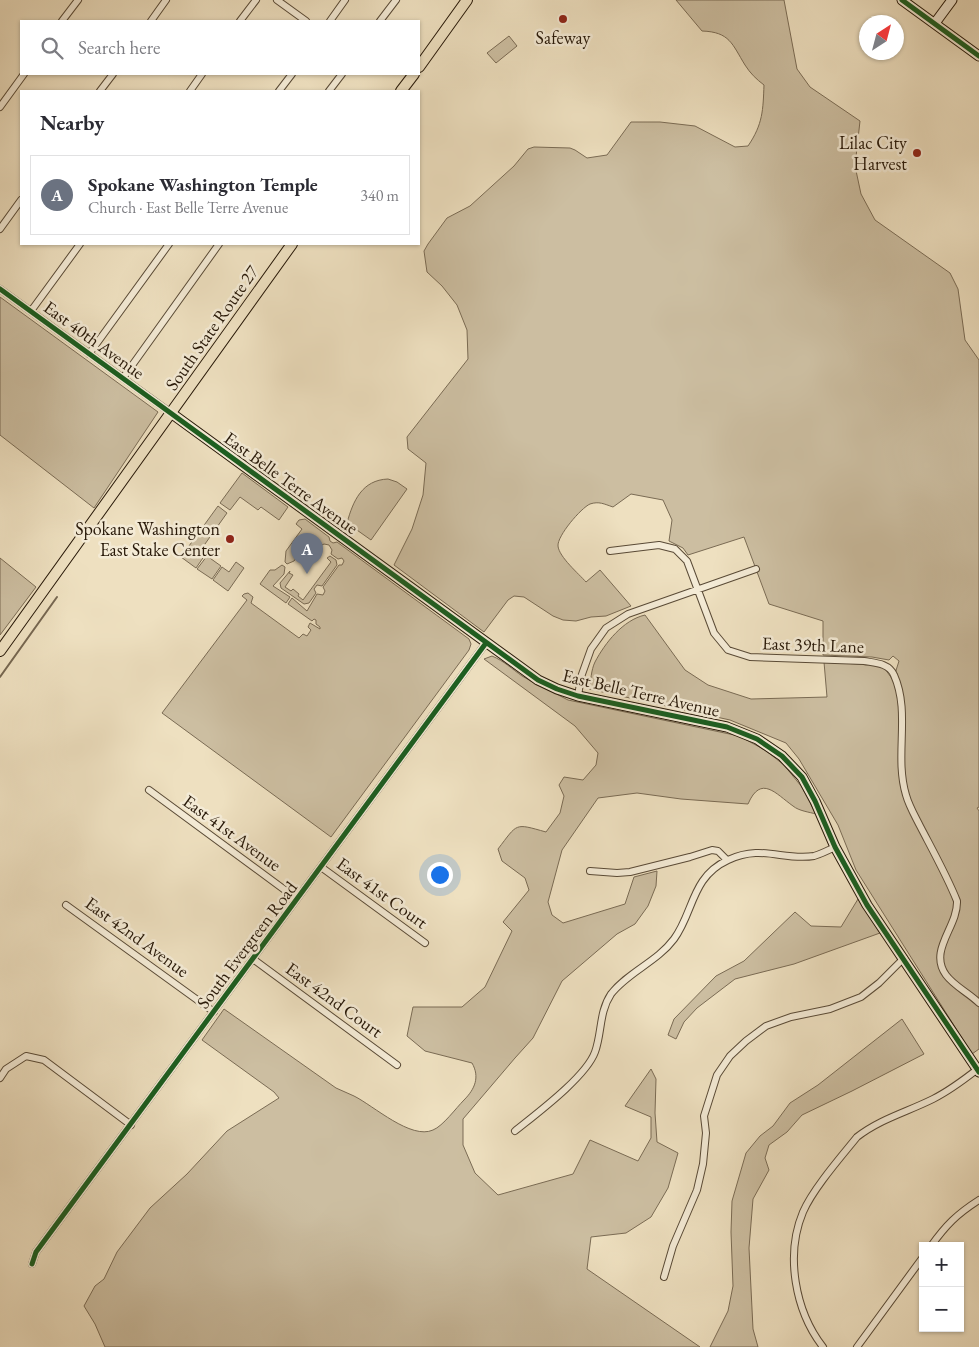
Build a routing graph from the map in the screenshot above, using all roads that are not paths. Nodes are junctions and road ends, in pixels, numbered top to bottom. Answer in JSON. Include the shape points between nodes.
{"nodes":[{"id":1,"x":78,"y":0,"type":"edge"},
{"id":2,"x":166,"y":0,"type":"edge"},
{"id":3,"x":256,"y":0,"type":"edge"},
{"id":4,"x":277,"y":0,"type":"edge"},
{"id":5,"x":345,"y":0,"type":"edge"},
{"id":6,"x":396,"y":0,"type":"edge"},
{"id":7,"x":467,"y":0,"type":"edge"},
{"id":8,"x":902,"y":0,"type":"edge"},
{"id":9,"x":952,"y":0,"type":"edge"},
{"id":10,"x":63,"y":20,"type":"edge"},
{"id":11,"x":152,"y":20,"type":"edge"},
{"id":12,"x":241,"y":20,"type":"edge"},
{"id":13,"x":305,"y":20,"type":"edge"},
{"id":14,"x":331,"y":20,"type":"edge"},
{"id":15,"x":381,"y":20,"type":"edge"},
{"id":16,"x":935,"y":24,"type":"junction"},
{"id":17,"x":979,"y":56,"type":"edge"},
{"id":18,"x":420,"y":66,"type":"edge"},
{"id":19,"x":23,"y":75,"type":"edge"},
{"id":20,"x":112,"y":75,"type":"edge"},
{"id":21,"x":201,"y":75,"type":"edge"},
{"id":22,"x":291,"y":75,"type":"edge"},
{"id":23,"x":341,"y":75,"type":"edge"},
{"id":24,"x":413,"y":75,"type":"edge"},
{"id":25,"x":101,"y":90,"type":"edge"},
{"id":26,"x":191,"y":90,"type":"edge"},
{"id":27,"x":280,"y":90,"type":"edge"},
{"id":28,"x":330,"y":90,"type":"edge"},
{"id":29,"x":402,"y":90,"type":"edge"},
{"id":30,"x":0,"y":107,"type":"edge"},
{"id":31,"x":20,"y":201,"type":"edge"},
{"id":32,"x":0,"y":229,"type":"edge"},
{"id":33,"x":79,"y":245,"type":"edge"},
{"id":34,"x":168,"y":245,"type":"edge"},
{"id":35,"x":218,"y":245,"type":"edge"},
{"id":36,"x":291,"y":245,"type":"edge"},
{"id":37,"x":0,"y":289,"type":"edge"},
{"id":38,"x":31,"y":311,"type":"junction"},
{"id":39,"x":89,"y":354,"type":"junction"},
{"id":40,"x":123,"y":378,"type":"junction"},
{"id":41,"x":171,"y":413,"type":"junction"},
{"id":42,"x":610,"y":551,"type":"dead end"},
{"id":43,"x":756,"y":569,"type":"dead end"},
{"id":44,"x":698,"y":590,"type":"junction"},
{"id":45,"x":486,"y":643,"type":"junction"},
{"id":46,"x":0,"y":650,"type":"edge"},
{"id":47,"x":578,"y":696,"type":"junction"},
{"id":48,"x":149,"y":790,"type":"dead end"},
{"id":49,"x":835,"y":847,"type":"junction"},
{"id":50,"x":727,"y":860,"type":"junction"},
{"id":51,"x":321,"y":867,"type":"junction"},
{"id":52,"x":590,"y":871,"type":"dead end"},
{"id":53,"x":297,"y":900,"type":"junction"},
{"id":54,"x":66,"y":905,"type":"dead end"},
{"id":55,"x":425,"y":943,"type":"dead end"},
{"id":56,"x":904,"y":958,"type":"junction"},
{"id":57,"x":253,"y":959,"type":"junction"},
{"id":58,"x":979,"y":1003,"type":"edge"},
{"id":59,"x":214,"y":1012,"type":"junction"},
{"id":60,"x":398,"y":1065,"type":"dead end"},
{"id":61,"x":979,"y":1070,"type":"edge"},
{"id":62,"x":0,"y":1078,"type":"edge"},
{"id":63,"x":131,"y":1125,"type":"junction"},
{"id":64,"x":515,"y":1132,"type":"dead end"},
{"id":65,"x":979,"y":1200,"type":"edge"},
{"id":66,"x":934,"y":1242,"type":"edge"},
{"id":67,"x":919,"y":1262,"type":"edge"},
{"id":68,"x":32,"y":1264,"type":"dead end"},
{"id":69,"x":664,"y":1277,"type":"dead end"},
{"id":70,"x":823,"y":1347,"type":"edge"},
{"id":71,"x":857,"y":1347,"type":"edge"}],
"edges":[{"from":1,"to":10,"type":"street"},
{"from":2,"to":11,"type":"street"},
{"from":3,"to":12,"type":"street"},
{"from":4,"to":13,"type":"street"},
{"from":5,"to":14,"type":"street"},
{"from":6,"to":15,"type":"street"},
{"from":7,"to":18,"type":"main road"},
{"from":8,"to":16,"type":"street"},
{"from":9,"to":16,"type":"street"},
{"from":16,"to":17,"type":"street"},
{"from":19,"to":30,"type":"street"},
{"from":20,"to":25,"type":"street"},
{"from":21,"to":26,"type":"street"},
{"from":22,"to":27,"type":"street"},
{"from":23,"to":28,"type":"street"},
{"from":24,"to":29,"type":"main road"},
{"from":31,"to":32,"type":"street"},
{"from":33,"to":38,"type":"street"},
{"from":34,"to":39,"type":"street"},
{"from":35,"to":40,"type":"street"},
{"from":36,"to":41,"type":"main road","name":"South State Route 27"},
{"from":37,"to":38,"type":"street","name":"East 40th Avenue"},
{"from":38,"to":39,"type":"street","name":"East 40th Avenue"},
{"from":39,"to":40,"type":"street","name":"East 40th Avenue"},
{"from":40,"to":41,"type":"street","name":"East 40th Avenue"},
{"from":41,"to":45,"type":"street","name":"East Belle Terre Avenue"},
{"from":41,"to":46,"type":"main road","name":"South State Route 27"},
{"from":42,"to":44,"type":"street","name":"East 39th Lane","via":[[659,545],[676,549],[686,561]]},
{"from":43,"to":44,"type":"street"},
{"from":44,"to":47,"type":"street","via":[[628,614],[606,628],[591,650]]},
{"from":44,"to":58,"type":"street","name":"East 39th Lane","via":[[714,633],[728,650],[750,657],[864,661],[890,668],[903,714],[901,760],[906,795],[957,902],[955,916],[940,953],[941,964],[945,974]]},
{"from":45,"to":47,"type":"street","name":"East Belle Terre Avenue","via":[[538,680]]},
{"from":45,"to":51,"type":"street","name":"South Evergreen Road"},
{"from":47,"to":49,"type":"street","name":"East Belle Terre Avenue","via":[[727,727],[757,739],[782,756],[802,777]]},
{"from":48,"to":53,"type":"street","name":"East 41st Avenue"},
{"from":49,"to":50,"type":"street","via":[[815,856],[767,852],[747,853]]},
{"from":49,"to":56,"type":"street","name":"East Belle Terre Avenue","via":[[867,905]]},
{"from":50,"to":52,"type":"street","via":[[712,850],[630,872]]},
{"from":50,"to":64,"type":"street","via":[[701,883],[674,939],[618,987],[604,1006],[595,1051],[580,1075]]},
{"from":51,"to":53,"type":"street","name":"South Evergreen Road"},
{"from":51,"to":55,"type":"street","name":"East 41st Court"},
{"from":53,"to":57,"type":"street","name":"South Evergreen Road"},
{"from":54,"to":59,"type":"street","name":"East 42nd Avenue"},
{"from":56,"to":61,"type":"street","name":"East Belle Terre Avenue"},
{"from":56,"to":69,"type":"street","via":[[861,997],[766,1026],[730,1056],[717,1075],[704,1116],[706,1133],[697,1190],[673,1246]]},
{"from":57,"to":59,"type":"street","name":"South Evergreen Road"},
{"from":57,"to":60,"type":"street","name":"East 42nd Court"},
{"from":59,"to":63,"type":"street","name":"South Evergreen Road"},
{"from":61,"to":70,"type":"street","via":[[935,1098],[867,1129],[840,1158],[807,1205],[797,1232],[796,1275],[802,1312]]},
{"from":62,"to":63,"type":"street","via":[[6,1069],[26,1056],[44,1060]]},
{"from":63,"to":68,"type":"street","name":"South Evergreen Road","via":[[36,1252]]},
{"from":65,"to":66,"type":"street","via":[[960,1211]]},
{"from":67,"to":71,"type":"street"}]}
